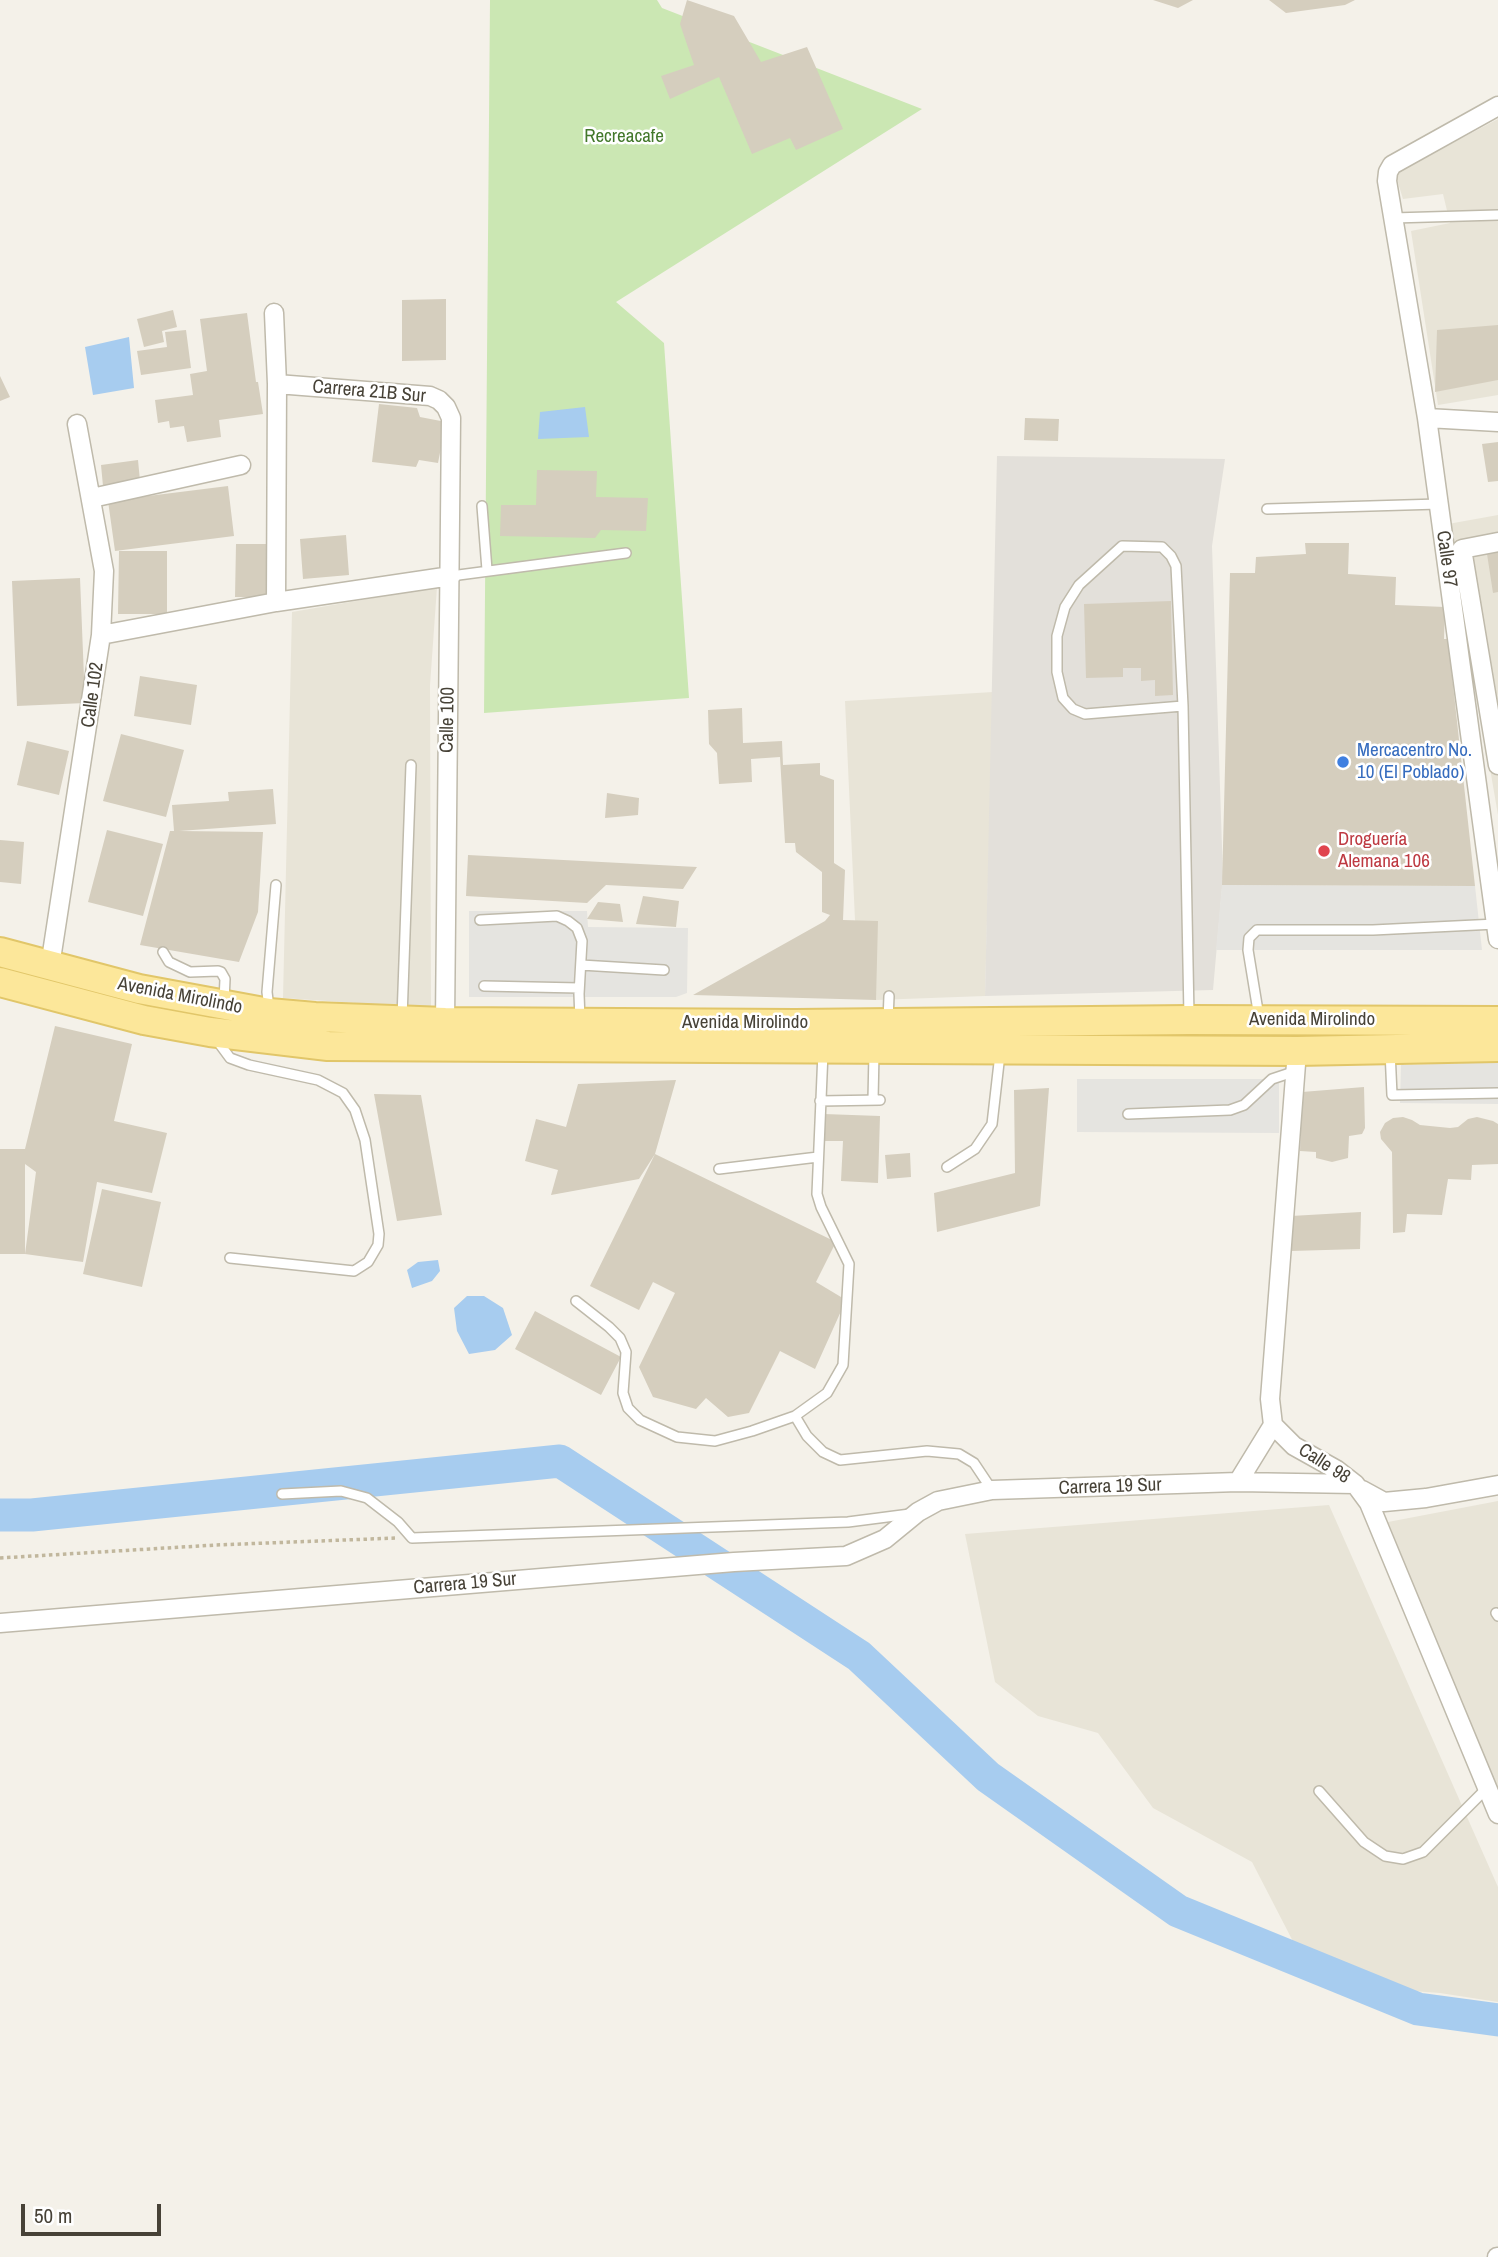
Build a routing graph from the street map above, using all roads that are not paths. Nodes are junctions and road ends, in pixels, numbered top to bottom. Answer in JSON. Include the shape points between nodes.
{"nodes":[{"id":1,"x":1498,"y":106,"type":"edge"},
{"id":2,"x":1498,"y":215,"type":"edge"},
{"id":3,"x":1393,"y":218,"type":"junction"},
{"id":4,"x":274,"y":313,"type":"dead end"},
{"id":5,"x":276,"y":384,"type":"junction"},
{"id":6,"x":451,"y":418,"type":"joint"},
{"id":7,"x":1427,"y":418,"type":"junction"},
{"id":8,"x":1498,"y":422,"type":"edge"},
{"id":9,"x":78,"y":424,"type":"dead end"},
{"id":10,"x":241,"y":465,"type":"dead end"},
{"id":11,"x":92,"y":498,"type":"junction"},
{"id":12,"x":1439,"y":505,"type":"junction"},
{"id":13,"x":482,"y":506,"type":"dead end"},
{"id":14,"x":1268,"y":509,"type":"dead end"},
{"id":15,"x":1498,"y":542,"type":"edge"},
{"id":16,"x":626,"y":553,"type":"dead end"},
{"id":17,"x":487,"y":570,"type":"junction"},
{"id":18,"x":451,"y":576,"type":"junction"},
{"id":19,"x":276,"y":602,"type":"junction"},
{"id":20,"x":101,"y":635,"type":"junction"},
{"id":21,"x":1183,"y":706,"type":"junction"},
{"id":22,"x":1498,"y":760,"type":"edge"},
{"id":23,"x":411,"y":765,"type":"dead end"},
{"id":24,"x":276,"y":884,"type":"dead end"},
{"id":25,"x":480,"y":920,"type":"dead end"},
{"id":26,"x":1497,"y":932,"type":"edge"},
{"id":27,"x":0,"y":952,"type":"edge"},
{"id":28,"x":163,"y":952,"type":"dead end"},
{"id":29,"x":581,"y":965,"type":"junction"},
{"id":30,"x":50,"y":966,"type":"junction"},
{"id":31,"x":664,"y":970,"type":"dead end"},
{"id":32,"x":0,"y":982,"type":"edge"},
{"id":33,"x":484,"y":986,"type":"dead end"},
{"id":34,"x":579,"y":988,"type":"junction"},
{"id":35,"x":224,"y":1005,"type":"junction"},
{"id":36,"x":269,"y":1013,"type":"junction"},
{"id":37,"x":1259,"y":1019,"type":"junction"},
{"id":38,"x":402,"y":1020,"type":"junction"},
{"id":39,"x":1189,"y":1020,"type":"junction"},
{"id":40,"x":1498,"y":1021,"type":"edge"},
{"id":41,"x":210,"y":1032,"type":"junction"},
{"id":42,"x":451,"y":1034,"type":"junction"},
{"id":43,"x":581,"y":1035,"type":"junction"},
{"id":44,"x":623,"y":1035,"type":"junction"},
{"id":45,"x":1498,"y":1047,"type":"edge"},
{"id":46,"x":823,"y":1049,"type":"junction"},
{"id":47,"x":874,"y":1049,"type":"junction"},
{"id":48,"x":1390,"y":1049,"type":"junction"},
{"id":49,"x":1000,"y":1050,"type":"junction"},
{"id":50,"x":1296,"y":1061,"type":"junction"},
{"id":51,"x":1498,"y":1093,"type":"edge"},
{"id":52,"x":820,"y":1101,"type":"junction"},
{"id":53,"x":1128,"y":1114,"type":"dead end"},
{"id":54,"x":818,"y":1157,"type":"junction"},
{"id":55,"x":947,"y":1167,"type":"dead end"},
{"id":56,"x":719,"y":1169,"type":"dead end"},
{"id":57,"x":230,"y":1258,"type":"dead end"},
{"id":58,"x":576,"y":1301,"type":"dead end"},
{"id":59,"x":795,"y":1416,"type":"junction"},
{"id":60,"x":1273,"y":1424,"type":"junction"},
{"id":61,"x":1238,"y":1482,"type":"junction"},
{"id":62,"x":1356,"y":1485,"type":"junction"},
{"id":63,"x":1498,"y":1485,"type":"edge"},
{"id":64,"x":992,"y":1490,"type":"junction"},
{"id":65,"x":282,"y":1494,"type":"dead end"},
{"id":66,"x":918,"y":1512,"type":"junction"},
{"id":67,"x":0,"y":1623,"type":"edge"},
{"id":68,"x":1487,"y":1788,"type":"junction"},
{"id":69,"x":1319,"y":1791,"type":"dead end"},
{"id":70,"x":1498,"y":1814,"type":"edge"}],
"edges":[{"from":1,"to":3,"type":"street","name":"Calle 97","via":[[1392,165],[1387,181]]},
{"from":2,"to":3,"type":"lane"},
{"from":3,"to":7,"type":"street","name":"Calle 97"},
{"from":4,"to":5,"type":"street"},
{"from":5,"to":6,"type":"street","name":"Carrera 21B Sur","via":[[430,397],[446,407]]},
{"from":5,"to":19,"type":"street"},
{"from":6,"to":18,"type":"street","name":"Calle 100"},
{"from":7,"to":8,"type":"street"},
{"from":7,"to":12,"type":"street","name":"Calle 97"},
{"from":9,"to":11,"type":"street","name":"Calle 102"},
{"from":10,"to":11,"type":"street"},
{"from":11,"to":20,"type":"street","name":"Calle 102","via":[[104,571]]},
{"from":12,"to":14,"type":"lane"},
{"from":12,"to":26,"type":"street","name":"Calle 97"},
{"from":13,"to":17,"type":"lane"},
{"from":15,"to":22,"type":"street","via":[[1462,549]]},
{"from":16,"to":17,"type":"lane"},
{"from":17,"to":18,"type":"lane"},
{"from":18,"to":19,"type":"street"},
{"from":18,"to":42,"type":"street","name":"Calle 100"},
{"from":19,"to":20,"type":"street"},
{"from":20,"to":30,"type":"street","name":"Calle 102"},
{"from":21,"to":21,"type":"lane","via":[[1176,566],[1161,547],[1122,546],[1079,584],[1065,607],[1057,636],[1063,698],[1085,714]]},
{"from":21,"to":39,"type":"lane"},
{"from":23,"to":38,"type":"lane"},
{"from":24,"to":36,"type":"lane"},
{"from":25,"to":29,"type":"lane","via":[[557,916],[568,920],[582,941]]},
{"from":26,"to":37,"type":"lane","via":[[1257,930],[1249,938],[1248,950]]},
{"from":27,"to":30,"type":"main road","name":"Avenida Mirolindo"},
{"from":28,"to":35,"type":"lane","via":[[169,961],[190,972],[221,972]]},
{"from":29,"to":31,"type":"lane"},
{"from":29,"to":34,"type":"lane"},
{"from":30,"to":35,"type":"main road","name":"Avenida Mirolindo"},
{"from":32,"to":41,"type":"main road","name":"Avenida Mirolindo","via":[[144,1020]]},
{"from":33,"to":34,"type":"lane"},
{"from":34,"to":43,"type":"lane"},
{"from":35,"to":36,"type":"main road","name":"Avenida Mirolindo"},
{"from":36,"to":38,"type":"main road","name":"Avenida Mirolindo"},
{"from":37,"to":39,"type":"main road","name":"Avenida Mirolindo"},
{"from":37,"to":40,"type":"main road","name":"Avenida Mirolindo"},
{"from":38,"to":42,"type":"main road","name":"Avenida Mirolindo"},
{"from":39,"to":44,"type":"main road","name":"Avenida Mirolindo","via":[[888,1009],[794,1024],[788,1014],[770,1008],[667,1007],[645,1012]]},
{"from":41,"to":42,"type":"main road","name":"Avenida Mirolindo","via":[[328,1046]]},
{"from":41,"to":57,"type":"lane","via":[[230,1058],[317,1080],[343,1093],[355,1110],[365,1140],[379,1234],[368,1262],[354,1271]]},
{"from":42,"to":43,"type":"main road","name":"Avenida Mirolindo"},
{"from":42,"to":44,"type":"main road","via":[[483,1058],[561,1060]]},
{"from":43,"to":44,"type":"main road","name":"Avenida Mirolindo"},
{"from":44,"to":46,"type":"main road","name":"Avenida Mirolindo"},
{"from":45,"to":48,"type":"main road","name":"Avenida Mirolindo"},
{"from":46,"to":47,"type":"main road","name":"Avenida Mirolindo"},
{"from":46,"to":52,"type":"lane"},
{"from":47,"to":49,"type":"main road","name":"Avenida Mirolindo"},
{"from":47,"to":52,"type":"lane","via":[[876,1100]]},
{"from":48,"to":50,"type":"main road","name":"Avenida Mirolindo"},
{"from":48,"to":51,"type":"lane","via":[[1392,1095]]},
{"from":49,"to":50,"type":"main road","name":"Avenida Mirolindo"},
{"from":49,"to":55,"type":"lane","via":[[992,1124],[975,1149]]},
{"from":50,"to":53,"type":"lane","via":[[1244,1105],[1230,1110]]},
{"from":50,"to":60,"type":"street","via":[[1270,1399]]},
{"from":52,"to":54,"type":"lane"},
{"from":54,"to":56,"type":"lane"},
{"from":54,"to":59,"type":"lane","via":[[817,1194],[849,1264],[843,1365],[827,1393]]},
{"from":58,"to":59,"type":"lane","via":[[620,1338],[626,1352],[623,1393],[628,1408],[640,1420],[677,1437],[715,1441]]},
{"from":59,"to":64,"type":"lane","via":[[823,1452],[840,1460],[927,1451],[959,1454],[974,1463]]},
{"from":60,"to":61,"type":"street"},
{"from":60,"to":62,"type":"street","name":"Calle 98","via":[[1294,1446]]},
{"from":61,"to":62,"type":"street","name":"Carrera 19 Sur"},
{"from":61,"to":64,"type":"street","name":"Carrera 19 Sur"},
{"from":62,"to":63,"type":"street","via":[[1384,1502]]},
{"from":62,"to":68,"type":"street","name":"Calle 98","via":[[1369,1503]]},
{"from":64,"to":66,"type":"street","name":"Carrera 19 Sur","via":[[938,1501]]},
{"from":65,"to":66,"type":"lane","name":"Carrera 19 Sur","via":[[341,1491],[367,1499],[412,1538],[848,1522]]},
{"from":66,"to":67,"type":"street","name":"Carrera 19 Sur","via":[[884,1539],[846,1556]]},
{"from":68,"to":69,"type":"lane","via":[[1423,1852],[1403,1859],[1385,1856],[1364,1842]]},
{"from":68,"to":70,"type":"street","name":"Calle 98"}]}
